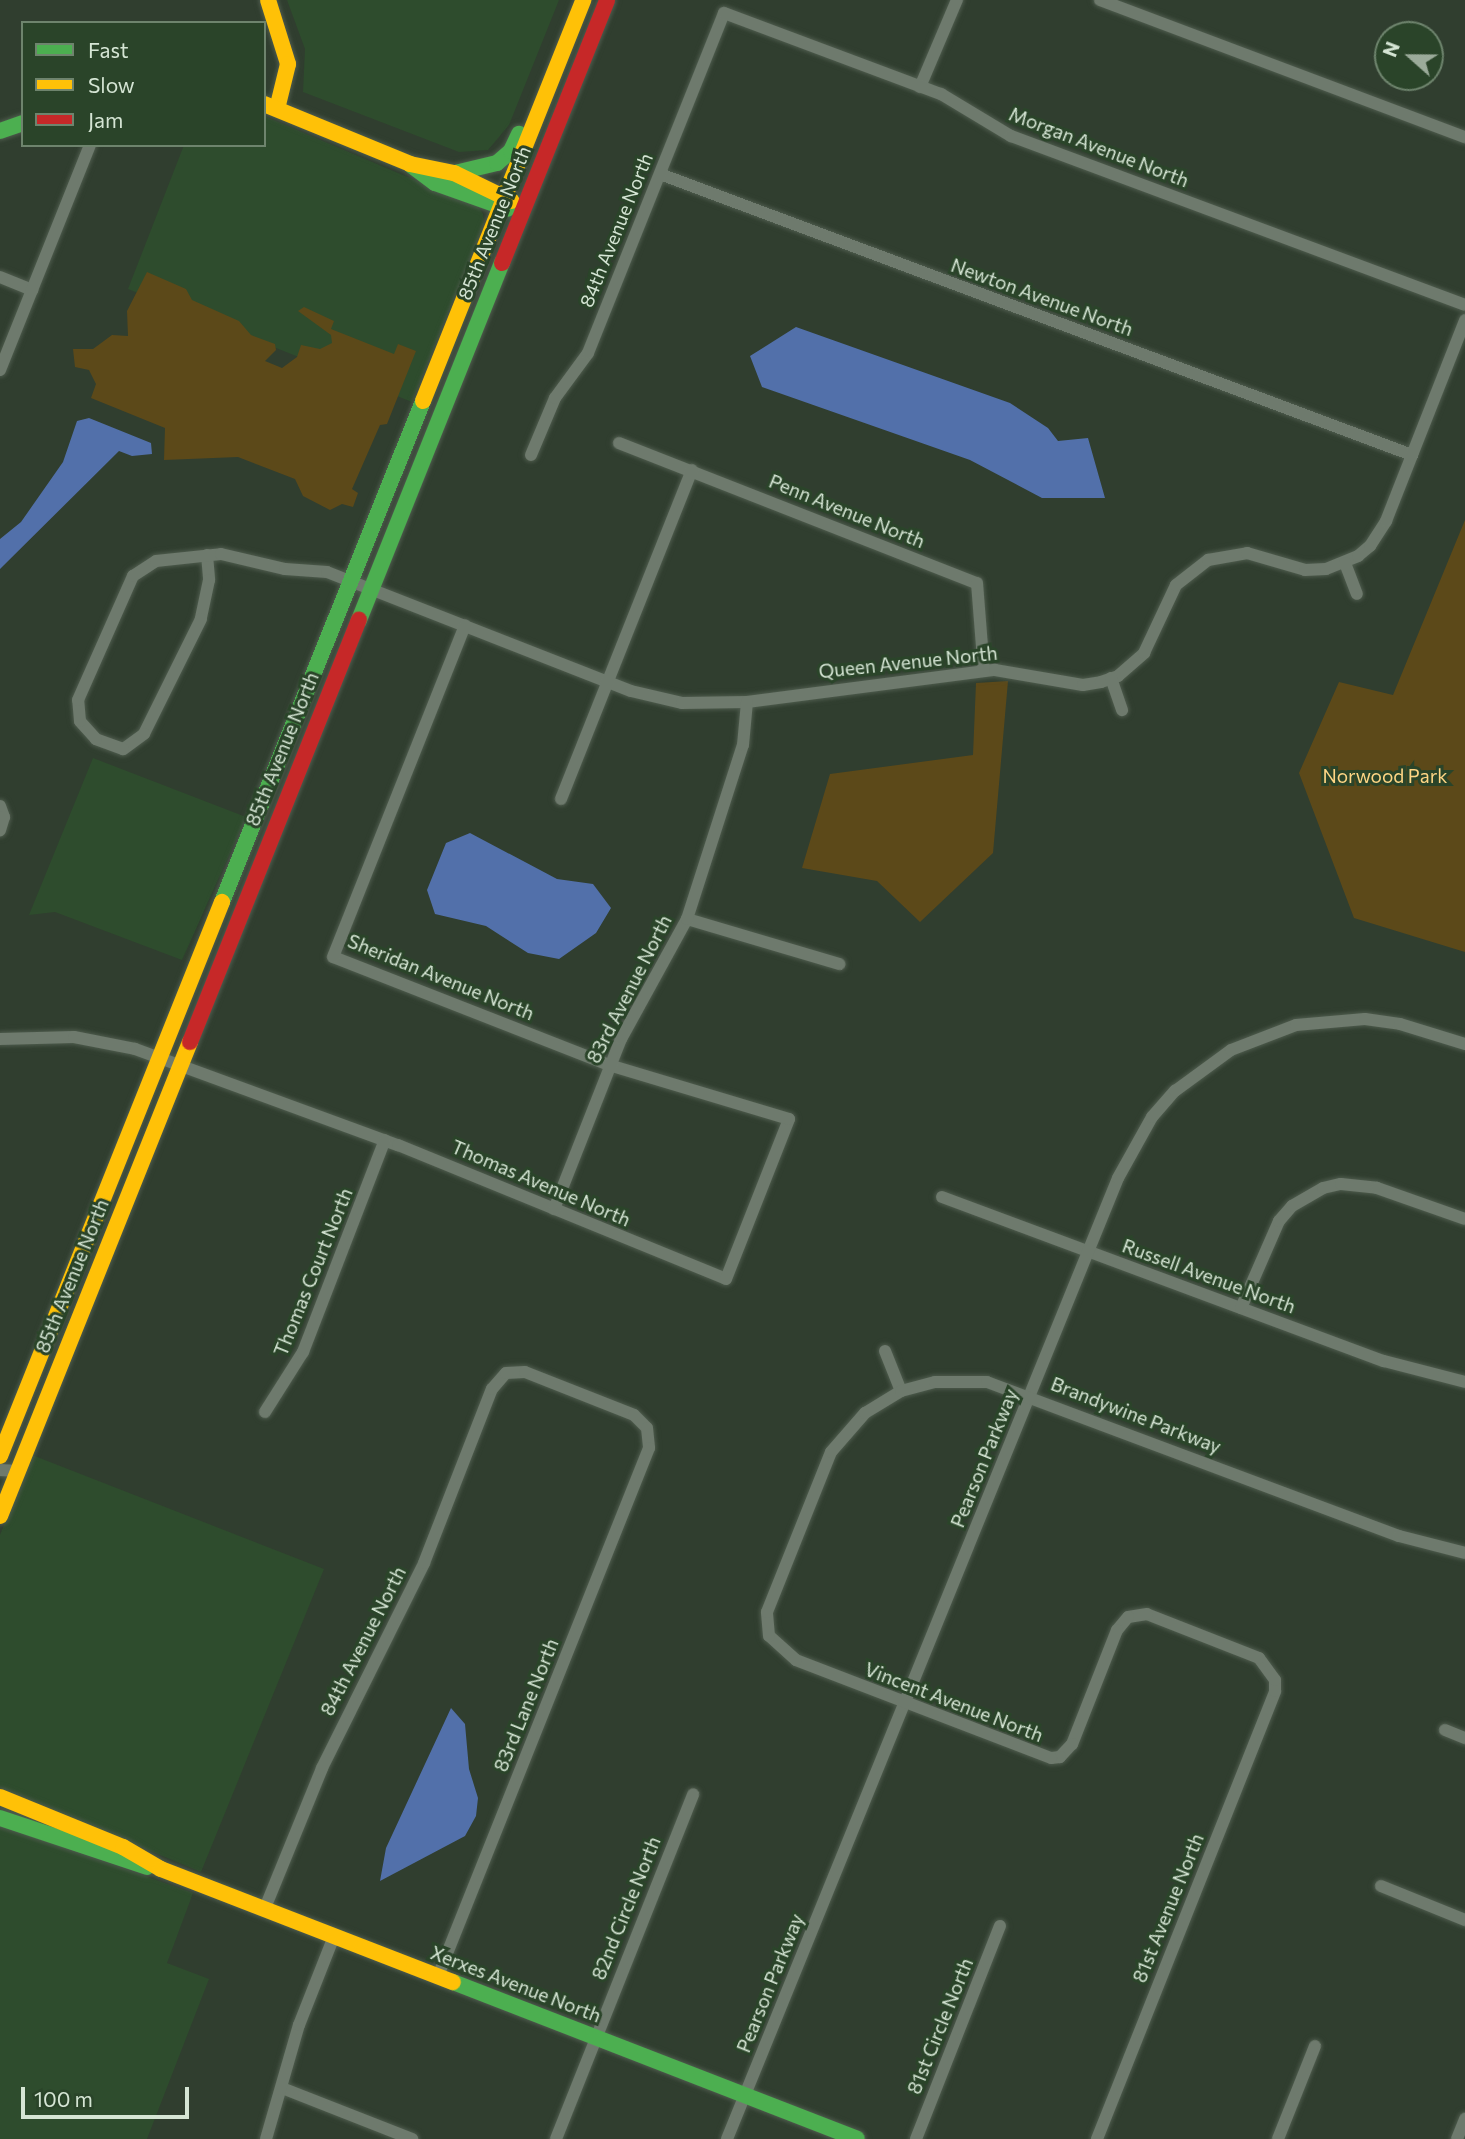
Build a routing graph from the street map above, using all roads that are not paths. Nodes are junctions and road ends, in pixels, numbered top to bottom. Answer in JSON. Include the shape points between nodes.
{"nodes":[{"id":1,"x":268,"y":0,"type":"edge"},
{"id":2,"x":581,"y":0,"type":"edge"},
{"id":3,"x":607,"y":0,"type":"edge"},
{"id":4,"x":957,"y":0,"type":"edge"},
{"id":5,"x":1100,"y":0,"type":"edge"},
{"id":6,"x":1132,"y":5,"type":"edge"},
{"id":7,"x":724,"y":13,"type":"joint"},
{"id":8,"x":920,"y":87,"type":"junction"},
{"id":9,"x":270,"y":106,"type":"edge"},
{"id":10,"x":21,"y":124,"type":"edge"},
{"id":11,"x":0,"y":131,"type":"edge"},
{"id":12,"x":1465,"y":137,"type":"edge"},
{"id":13,"x":89,"y":147,"type":"edge"},
{"id":14,"x":410,"y":164,"type":"junction"},
{"id":15,"x":454,"y":173,"type":"junction"},
{"id":16,"x":660,"y":174,"type":"junction"},
{"id":17,"x":502,"y":202,"type":"junction"},
{"id":18,"x":522,"y":210,"type":"junction"},
{"id":19,"x":0,"y":277,"type":"edge"},
{"id":20,"x":33,"y":290,"type":"junction"},
{"id":21,"x":1465,"y":305,"type":"edge"},
{"id":22,"x":1465,"y":320,"type":"edge"},
{"id":23,"x":0,"y":370,"type":"edge"},
{"id":24,"x":619,"y":443,"type":"dead end"},
{"id":25,"x":531,"y":455,"type":"dead end"},
{"id":26,"x":1412,"y":455,"type":"junction"},
{"id":27,"x":692,"y":470,"type":"junction"},
{"id":28,"x":207,"y":555,"type":"junction"},
{"id":29,"x":1345,"y":563,"type":"junction"},
{"id":30,"x":348,"y":580,"type":"junction"},
{"id":31,"x":368,"y":590,"type":"junction"},
{"id":32,"x":1357,"y":594,"type":"dead end"},
{"id":33,"x":465,"y":625,"type":"junction"},
{"id":34,"x":984,"y":671,"type":"junction"},
{"id":35,"x":1111,"y":678,"type":"junction"},
{"id":36,"x":606,"y":681,"type":"junction"},
{"id":37,"x":747,"y":702,"type":"junction"},
{"id":38,"x":1122,"y":710,"type":"dead end"},
{"id":39,"x":561,"y":799,"type":"dead end"},
{"id":40,"x":0,"y":806,"type":"edge"},
{"id":41,"x":0,"y":830,"type":"edge"},
{"id":42,"x":687,"y":919,"type":"junction"},
{"id":43,"x":839,"y":964,"type":"dead end"},
{"id":44,"x":0,"y":1039,"type":"edge"},
{"id":45,"x":1465,"y":1044,"type":"edge"},
{"id":46,"x":158,"y":1057,"type":"junction"},
{"id":47,"x":609,"y":1065,"type":"junction"},
{"id":48,"x":179,"y":1066,"type":"junction"},
{"id":49,"x":789,"y":1118,"type":"joint"},
{"id":50,"x":385,"y":1140,"type":"junction"},
{"id":51,"x":942,"y":1197,"type":"dead end"},
{"id":52,"x":554,"y":1209,"type":"junction"},
{"id":53,"x":1465,"y":1219,"type":"edge"},
{"id":54,"x":1088,"y":1251,"type":"junction"},
{"id":55,"x":1241,"y":1308,"type":"junction"},
{"id":56,"x":886,"y":1351,"type":"dead end"},
{"id":57,"x":1465,"y":1382,"type":"edge"},
{"id":58,"x":492,"y":1389,"type":"joint"},
{"id":59,"x":901,"y":1391,"type":"junction"},
{"id":60,"x":1030,"y":1395,"type":"junction"},
{"id":61,"x":265,"y":1412,"type":"dead end"},
{"id":62,"x":0,"y":1456,"type":"edge"},
{"id":63,"x":0,"y":1470,"type":"edge"},
{"id":64,"x":18,"y":1471,"type":"junction"},
{"id":65,"x":0,"y":1516,"type":"edge"},
{"id":66,"x":1465,"y":1553,"type":"edge"},
{"id":67,"x":796,"y":1660,"type":"joint"},
{"id":68,"x":1275,"y":1691,"type":"joint"},
{"id":69,"x":906,"y":1704,"type":"junction"},
{"id":70,"x":1445,"y":1730,"type":"dead end"},
{"id":71,"x":1465,"y":1738,"type":"edge"},
{"id":72,"x":693,"y":1794,"type":"dead end"},
{"id":73,"x":0,"y":1797,"type":"edge"},
{"id":74,"x":0,"y":1818,"type":"edge"},
{"id":75,"x":161,"y":1869,"type":"junction"},
{"id":76,"x":1381,"y":1886,"type":"dead end"},
{"id":77,"x":265,"y":1908,"type":"junction"},
{"id":78,"x":1465,"y":1920,"type":"edge"},
{"id":79,"x":1000,"y":1926,"type":"dead end"},
{"id":80,"x":334,"y":1936,"type":"junction"},
{"id":81,"x":438,"y":1976,"type":"junction"},
{"id":82,"x":594,"y":2037,"type":"junction"},
{"id":83,"x":1315,"y":2046,"type":"dead end"},
{"id":84,"x":282,"y":2088,"type":"junction"},
{"id":85,"x":745,"y":2095,"type":"junction"},
{"id":86,"x":1465,"y":2119,"type":"edge"},
{"id":87,"x":266,"y":2139,"type":"edge"},
{"id":88,"x":412,"y":2139,"type":"edge"},
{"id":89,"x":556,"y":2139,"type":"edge"},
{"id":90,"x":727,"y":2139,"type":"edge"},
{"id":91,"x":856,"y":2139,"type":"edge"},
{"id":92,"x":916,"y":2139,"type":"edge"},
{"id":93,"x":1097,"y":2139,"type":"edge"},
{"id":94,"x":1278,"y":2139,"type":"edge"},
{"id":95,"x":1457,"y":2139,"type":"edge"}],
"edges":[{"from":1,"to":9,"type":"main road","via":[[288,64]]},
{"from":2,"to":15,"type":"main road","via":[[566,19],[511,150],[491,166]]},
{"from":2,"to":17,"type":"main road","name":"85th Avenue North"},
{"from":3,"to":18,"type":"main road","name":"85th Avenue North"},
{"from":4,"to":8,"type":"street"},
{"from":5,"to":6,"type":"street"},
{"from":6,"to":12,"type":"street"},
{"from":7,"to":8,"type":"street","name":"Morgan Avenue North"},
{"from":7,"to":16,"type":"street","name":"84th Avenue North"},
{"from":8,"to":21,"type":"street","name":"Morgan Avenue North","via":[[960,104],[1011,136]]},
{"from":9,"to":14,"type":"main road"},
{"from":10,"to":11,"type":"main road"},
{"from":13,"to":20,"type":"street"},
{"from":14,"to":15,"type":"main road"},
{"from":14,"to":17,"type":"main road","via":[[435,183]]},
{"from":15,"to":17,"type":"main road"},
{"from":16,"to":25,"type":"street","name":"84th Avenue North","via":[[587,353],[555,398]]},
{"from":16,"to":26,"type":"street","name":"Newton Avenue North"},
{"from":17,"to":18,"type":"main road"},
{"from":17,"to":30,"type":"main road","name":"85th Avenue North"},
{"from":18,"to":31,"type":"main road","name":"85th Avenue North"},
{"from":19,"to":20,"type":"street"},
{"from":20,"to":23,"type":"street"},
{"from":22,"to":26,"type":"street","name":"Queen Avenue North"},
{"from":24,"to":27,"type":"street","name":"Penn Avenue North"},
{"from":26,"to":29,"type":"street","name":"Queen Avenue North","via":[[1386,521],[1370,546]]},
{"from":27,"to":34,"type":"street","name":"Penn Avenue North","via":[[977,583]]},
{"from":27,"to":36,"type":"street"},
{"from":28,"to":28,"type":"street","name":"Queen Avenue North","via":[[156,561],[133,576],[78,700],[80,721],[96,739],[123,749],[144,734],[201,619],[209,580]]},
{"from":28,"to":30,"type":"street","name":"Queen Avenue North","via":[[327,572]]},
{"from":29,"to":32,"type":"street"},
{"from":29,"to":35,"type":"street","name":"Queen Avenue North","via":[[1306,570],[1247,553],[1208,560],[1176,585],[1144,653]]},
{"from":30,"to":31,"type":"street","name":"Queen Avenue North"},
{"from":30,"to":46,"type":"main road","name":"85th Avenue North"},
{"from":31,"to":33,"type":"street","name":"Queen Avenue North"},
{"from":31,"to":48,"type":"main road","name":"85th Avenue North"},
{"from":33,"to":36,"type":"street","name":"Queen Avenue North"},
{"from":33,"to":47,"type":"street","name":"Sheridan Avenue North","via":[[333,957]]},
{"from":34,"to":35,"type":"street","name":"Queen Avenue North","via":[[1014,670],[1083,685]]},
{"from":34,"to":37,"type":"street","name":"Queen Avenue North"},
{"from":35,"to":38,"type":"street"},
{"from":36,"to":37,"type":"street","name":"Queen Avenue North","via":[[682,704]]},
{"from":36,"to":39,"type":"street"},
{"from":37,"to":42,"type":"street","name":"83rd Avenue North","via":[[743,745]]},
{"from":40,"to":41,"type":"street"},
{"from":42,"to":43,"type":"street"},
{"from":42,"to":47,"type":"street","name":"83rd Avenue North"},
{"from":44,"to":46,"type":"street","name":"Thomas Avenue North","via":[[92,1039]]},
{"from":45,"to":54,"type":"street","name":"Pearson Parkway","via":[[1400,1024],[1331,1020],[1262,1035],[1231,1050],[1193,1076],[1152,1117],[1128,1157]]},
{"from":46,"to":48,"type":"street","name":"Thomas Avenue North"},
{"from":46,"to":62,"type":"main road","name":"85th Avenue North"},
{"from":47,"to":49,"type":"street","name":"Sheridan Avenue North"},
{"from":47,"to":52,"type":"street","name":"83rd Avenue North"},
{"from":48,"to":50,"type":"street","name":"Thomas Avenue North"},
{"from":48,"to":64,"type":"main road","name":"85th Avenue North"},
{"from":49,"to":52,"type":"street","name":"Thomas Avenue North","via":[[726,1279]]},
{"from":50,"to":52,"type":"street","name":"Thomas Avenue North"},
{"from":50,"to":61,"type":"street","name":"Thomas Court North","via":[[303,1352]]},
{"from":51,"to":54,"type":"street","name":"Russell Avenue North"},
{"from":53,"to":55,"type":"street","via":[[1377,1188],[1341,1184],[1323,1188],[1292,1206],[1279,1221]]},
{"from":54,"to":55,"type":"street","name":"Russell Avenue North"},
{"from":54,"to":60,"type":"street","name":"Pearson Parkway"},
{"from":55,"to":57,"type":"street","name":"Russell Avenue North","via":[[1384,1361]]},
{"from":56,"to":59,"type":"street"},
{"from":58,"to":77,"type":"street","name":"84th Avenue North","via":[[424,1563],[322,1768]]},
{"from":58,"to":81,"type":"street","name":"83rd Lane North","via":[[506,1373],[525,1372],[634,1415],[647,1427],[649,1448]]},
{"from":59,"to":60,"type":"street","name":"Brandywine Parkway","via":[[961,1380]]},
{"from":59,"to":67,"type":"street","name":"Brandywine Parkway","via":[[865,1413],[831,1452],[769,1601],[769,1636]]},
{"from":60,"to":66,"type":"street","name":"Brandywine Parkway","via":[[1399,1536]]},
{"from":60,"to":69,"type":"street","name":"Pearson Parkway"},
{"from":63,"to":64,"type":"street"},
{"from":64,"to":65,"type":"main road","name":"85th Avenue North"},
{"from":67,"to":69,"type":"street","name":"Vincent Avenue North"},
{"from":68,"to":69,"type":"street","name":"Vincent Avenue North","via":[[1271,1669],[1259,1658],[1138,1614],[1128,1617],[1117,1630],[1072,1744],[1060,1757],[1042,1757]]},
{"from":68,"to":93,"type":"street","name":"81st Avenue North"},
{"from":69,"to":85,"type":"street","name":"Pearson Parkway"},
{"from":70,"to":71,"type":"street"},
{"from":72,"to":82,"type":"street","name":"82nd Circle North"},
{"from":73,"to":75,"type":"main road","name":"Xerxes Avenue North","via":[[123,1847]]},
{"from":74,"to":75,"type":"main road","name":"Xerxes Avenue North","via":[[118,1861]]},
{"from":75,"to":77,"type":"main road","name":"Xerxes Avenue North"},
{"from":76,"to":78,"type":"street"},
{"from":77,"to":80,"type":"main road","name":"Xerxes Avenue North"},
{"from":79,"to":92,"type":"street","name":"81st Circle North"},
{"from":80,"to":81,"type":"main road","name":"Xerxes Avenue North"},
{"from":80,"to":84,"type":"street","via":[[299,2025]]},
{"from":81,"to":82,"type":"main road","name":"Xerxes Avenue North"},
{"from":82,"to":85,"type":"main road","name":"Xerxes Avenue North"},
{"from":82,"to":89,"type":"street"},
{"from":83,"to":94,"type":"street"},
{"from":84,"to":87,"type":"street"},
{"from":84,"to":88,"type":"street"},
{"from":85,"to":90,"type":"street","name":"Pearson Parkway"},
{"from":85,"to":91,"type":"main road","name":"Xerxes Avenue North"},
{"from":86,"to":95,"type":"street"}]}
